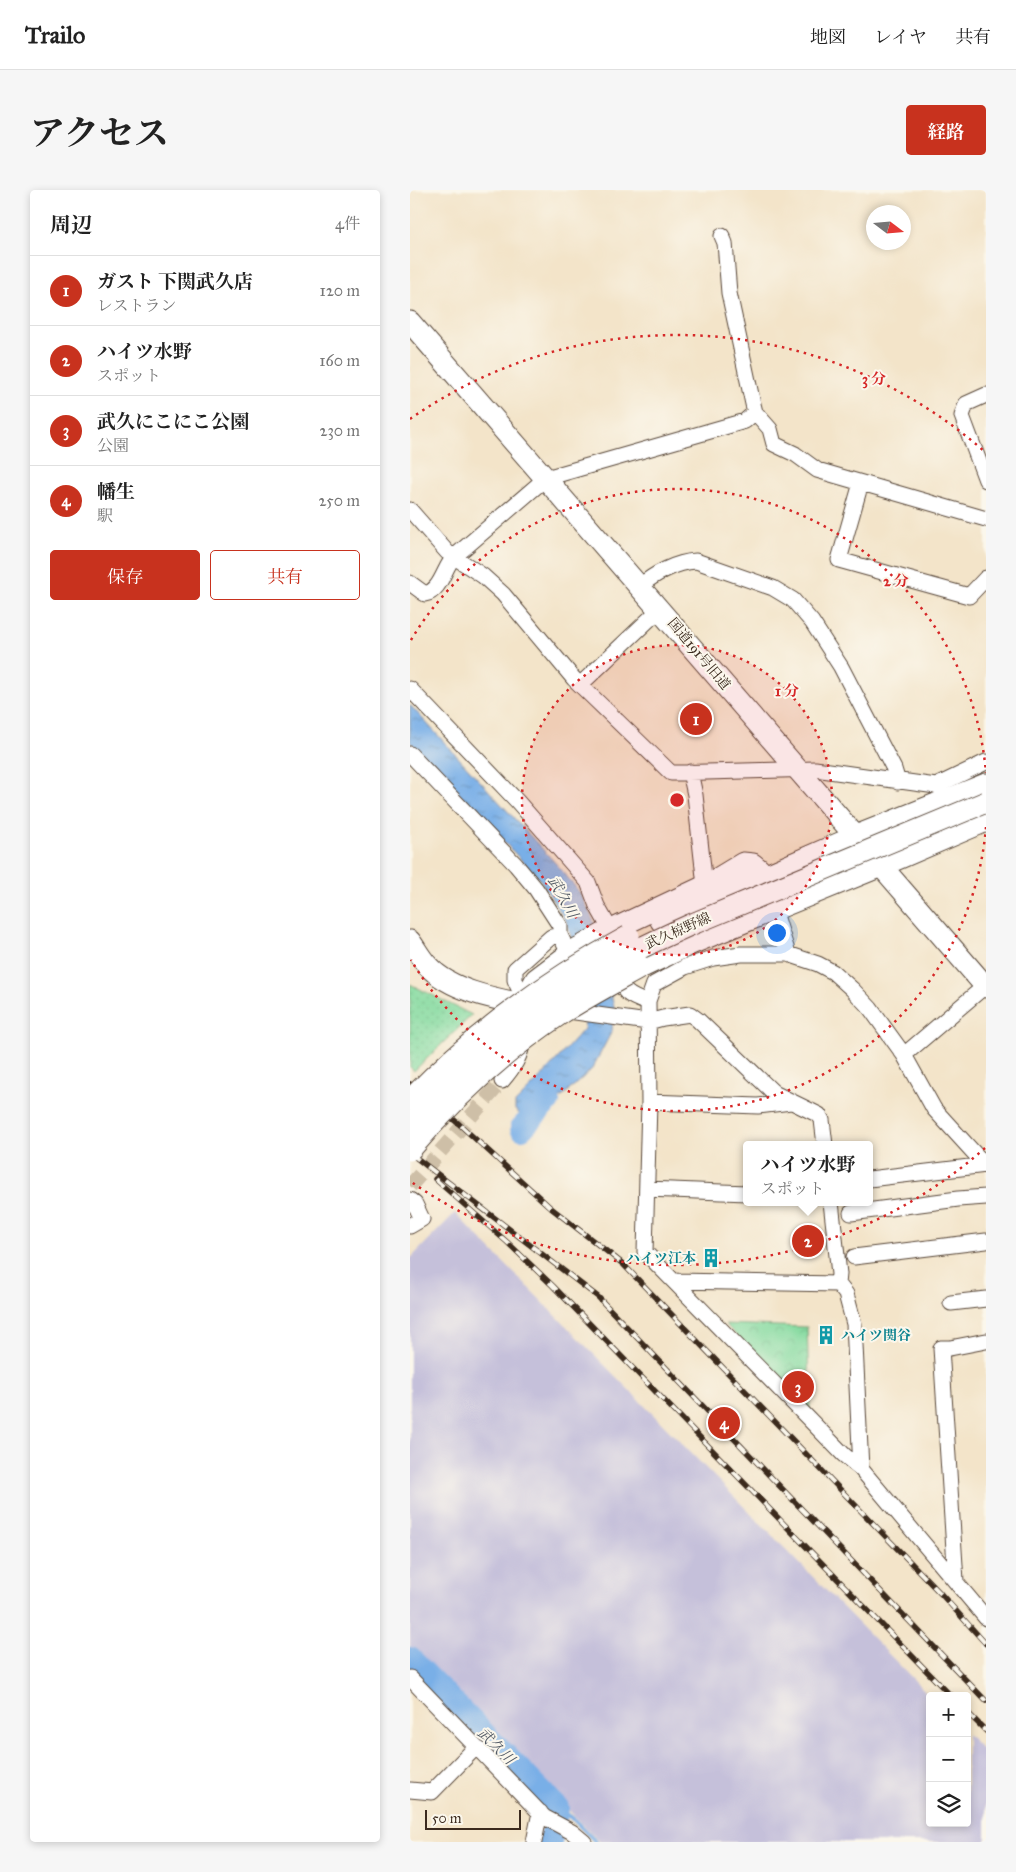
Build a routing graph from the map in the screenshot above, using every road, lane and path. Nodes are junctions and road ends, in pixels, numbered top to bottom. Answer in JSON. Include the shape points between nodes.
{"nodes":[{"id":1,"x":722,"y":236,"type":"dead end"},
{"id":2,"x":410,"y":322,"type":"edge"},
{"id":3,"x":986,"y":395,"type":"edge"},
{"id":4,"x":756,"y":412,"type":"junction"},
{"id":5,"x":546,"y":478,"type":"junction"},
{"id":6,"x":986,"y":480,"type":"edge"},
{"id":7,"x":862,"y":483,"type":"junction"},
{"id":8,"x":410,"y":510,"type":"edge"},
{"id":9,"x":986,"y":519,"type":"edge"},
{"id":10,"x":454,"y":556,"type":"junction"},
{"id":11,"x":986,"y":578,"type":"edge"},
{"id":12,"x":410,"y":583,"type":"edge"},
{"id":13,"x":639,"y":587,"type":"junction"},
{"id":14,"x":660,"y":609,"type":"junction"},
{"id":15,"x":581,"y":684,"type":"junction"},
{"id":16,"x":410,"y":689,"type":"edge"},
{"id":17,"x":410,"y":754,"type":"edge"},
{"id":18,"x":986,"y":762,"type":"edge"},
{"id":19,"x":797,"y":769,"type":"junction"},
{"id":20,"x":690,"y":772,"type":"junction"},
{"id":21,"x":898,"y":782,"type":"junction"},
{"id":22,"x":986,"y":784,"type":"edge"},
{"id":23,"x":938,"y":794,"type":"junction"},
{"id":24,"x":986,"y":802,"type":"edge"},
{"id":25,"x":986,"y":821,"type":"edge"},
{"id":26,"x":953,"y":835,"type":"junction"},
{"id":27,"x":856,"y":836,"type":"junction"},
{"id":28,"x":882,"y":866,"type":"junction"},
{"id":29,"x":763,"y":876,"type":"junction"},
{"id":30,"x":705,"y":886,"type":"junction"},
{"id":31,"x":805,"y":897,"type":"junction"},
{"id":32,"x":774,"y":910,"type":"junction"},
{"id":33,"x":614,"y":934,"type":"junction"},
{"id":34,"x":410,"y":941,"type":"edge"},
{"id":35,"x":568,"y":947,"type":"junction"},
{"id":36,"x":788,"y":954,"type":"junction"},
{"id":37,"x":985,"y":987,"type":"edge"},
{"id":38,"x":648,"y":1003,"type":"junction"},
{"id":39,"x":527,"y":1005,"type":"junction"},
{"id":40,"x":648,"y":1022,"type":"junction"},
{"id":41,"x":904,"y":1055,"type":"junction"},
{"id":42,"x":502,"y":1081,"type":"tunnel mouth"},
{"id":43,"x":410,"y":1100,"type":"edge"},
{"id":44,"x":649,"y":1102,"type":"junction"},
{"id":45,"x":791,"y":1102,"type":"junction"},
{"id":46,"x":410,"y":1124,"type":"edge"},
{"id":47,"x":825,"y":1141,"type":"edge"},
{"id":48,"x":410,"y":1150,"type":"edge"},
{"id":49,"x":986,"y":1166,"type":"edge"},
{"id":50,"x":873,"y":1179,"type":"edge"},
{"id":51,"x":647,"y":1189,"type":"junction"},
{"id":52,"x":743,"y":1193,"type":"edge"},
{"id":53,"x":986,"y":1197,"type":"edge"},
{"id":54,"x":410,"y":1200,"type":"edge"},
{"id":55,"x":831,"y":1206,"type":"edge"},
{"id":56,"x":851,"y":1213,"type":"dead end"},
{"id":57,"x":416,"y":1223,"type":"edge"},
{"id":58,"x":986,"y":1240,"type":"edge"},
{"id":59,"x":854,"y":1257,"type":"dead end"},
{"id":60,"x":674,"y":1281,"type":"junction"},
{"id":61,"x":838,"y":1284,"type":"junction"},
{"id":62,"x":986,"y":1299,"type":"edge"},
{"id":63,"x":951,"y":1303,"type":"dead end"},
{"id":64,"x":986,"y":1341,"type":"edge"},
{"id":65,"x":861,"y":1469,"type":"junction"},
{"id":66,"x":956,"y":1581,"type":"junction"},
{"id":67,"x":984,"y":1610,"type":"edge"},
{"id":68,"x":410,"y":1678,"type":"edge"},
{"id":69,"x":476,"y":1746,"type":"junction"},
{"id":70,"x":410,"y":1790,"type":"edge"},
{"id":71,"x":542,"y":1815,"type":"junction"},
{"id":72,"x":534,"y":1842,"type":"edge"},
{"id":73,"x":584,"y":1842,"type":"edge"}],
"edges":[{"from":1,"to":4,"type":"street","via":[[729,293]]},
{"from":2,"to":5,"type":"main road","name":"国道191号旧道"},
{"from":3,"to":6,"type":"street","via":[[966,404],[962,416]]},
{"from":4,"to":5,"type":"street","via":[[745,421]]},
{"from":4,"to":7,"type":"street","via":[[770,429],[774,444],[817,470]]},
{"from":5,"to":10,"type":"street"},
{"from":5,"to":13,"type":"main road","name":"国道191号旧道"},
{"from":7,"to":9,"type":"street"},
{"from":7,"to":11,"type":"street","via":[[839,560],[969,596]]},
{"from":8,"to":10,"type":"street"},
{"from":10,"to":12,"type":"street","via":[[430,593],[426,594]]},
{"from":10,"to":15,"type":"street","via":[[503,594]]},
{"from":13,"to":14,"type":"main road","name":"国道191号旧道"},
{"from":13,"to":21,"type":"street","via":[[652,576],[685,562],[696,561],[773,588],[793,600],[812,622],[845,674]]},
{"from":14,"to":15,"type":"street"},
{"from":14,"to":19,"type":"main road","name":"国道191号旧道"},
{"from":15,"to":20,"type":"street","via":[[671,773]]},
{"from":16,"to":33,"type":"street","via":[[517,801],[588,882],[597,906]]},
{"from":17,"to":35,"type":"street","via":[[524,874],[550,908]]},
{"from":18,"to":23,"type":"street"},
{"from":19,"to":20,"type":"street"},
{"from":19,"to":21,"type":"street"},
{"from":19,"to":27,"type":"main road","name":"国道191号旧道"},
{"from":20,"to":30,"type":"street"},
{"from":21,"to":23,"type":"street"},
{"from":22,"to":23,"type":"main road"},
{"from":23,"to":26,"type":"main road"},
{"from":23,"to":27,"type":"main road"},
{"from":24,"to":46,"type":"main road","name":"武久椋野線","bridge":true,"via":[[651,942],[579,982],[505,1034],[432,1099]]},
{"from":25,"to":26,"type":"main road"},
{"from":26,"to":28,"type":"main road"},
{"from":27,"to":28,"type":"main road","name":"国道191号旧道"},
{"from":27,"to":29,"type":"main road"},
{"from":28,"to":31,"type":"main road"},
{"from":28,"to":37,"type":"main road","name":"国道191号旧道"},
{"from":29,"to":30,"type":"main road","via":[[753,864],[743,863]]},
{"from":29,"to":31,"type":"street","via":[[793,894]]},
{"from":29,"to":33,"type":"main road"},
{"from":30,"to":33,"type":"main road"},
{"from":31,"to":32,"type":"main road"},
{"from":32,"to":36,"type":"street"},
{"from":32,"to":48,"type":"main road","bridge":true,"via":[[642,967],[563,1013],[511,1051],[460,1096]]},
{"from":33,"to":35,"type":"main road"},
{"from":33,"to":38,"type":"street","via":[[619,985]]},
{"from":33,"to":43,"type":"main road","bridge":true,"via":[[576,966],[514,1007],[449,1061]]},
{"from":34,"to":39,"type":"main road","via":[[428,967],[442,977],[477,993]]},
{"from":35,"to":39,"type":"main road","via":[[536,979]]},
{"from":36,"to":38,"type":"street","via":[[742,954],[685,966],[654,984]]},
{"from":36,"to":41,"type":"street","via":[[818,964],[852,989]]},
{"from":37,"to":41,"type":"street"},
{"from":38,"to":40,"type":"street"},
{"from":39,"to":40,"type":"street"},
{"from":39,"to":42,"type":"street","via":[[522,1052]]},
{"from":40,"to":44,"type":"street"},
{"from":40,"to":45,"type":"street","via":[[690,1014],[774,1093]]},
{"from":41,"to":49,"type":"street","via":[[934,1109]]},
{"from":44,"to":45,"type":"street","via":[[758,1106]]},
{"from":44,"to":51,"type":"street"},
{"from":45,"to":47,"type":"street","via":[[819,1115]]},
{"from":49,"to":50,"type":"street"},
{"from":51,"to":52,"type":"street"},
{"from":51,"to":60,"type":"street","via":[[645,1252]]},
{"from":53,"to":56,"type":"street"},
{"from":54,"to":57,"type":"street","via":[[415,1204]]},
{"from":55,"to":61,"type":"street"},
{"from":58,"to":59,"type":"street"},
{"from":60,"to":61,"type":"street"},
{"from":60,"to":65,"type":"street"},
{"from":61,"to":65,"type":"street","via":[[846,1294],[854,1324]]},
{"from":62,"to":63,"type":"street"},
{"from":64,"to":66,"type":"street","via":[[941,1348]]},
{"from":65,"to":66,"type":"street"},
{"from":66,"to":67,"type":"street"},
{"from":68,"to":69,"type":"street"},
{"from":69,"to":70,"type":"street","via":[[432,1792]]},
{"from":69,"to":71,"type":"street"},
{"from":71,"to":72,"type":"street"},
{"from":71,"to":73,"type":"street"}]}
